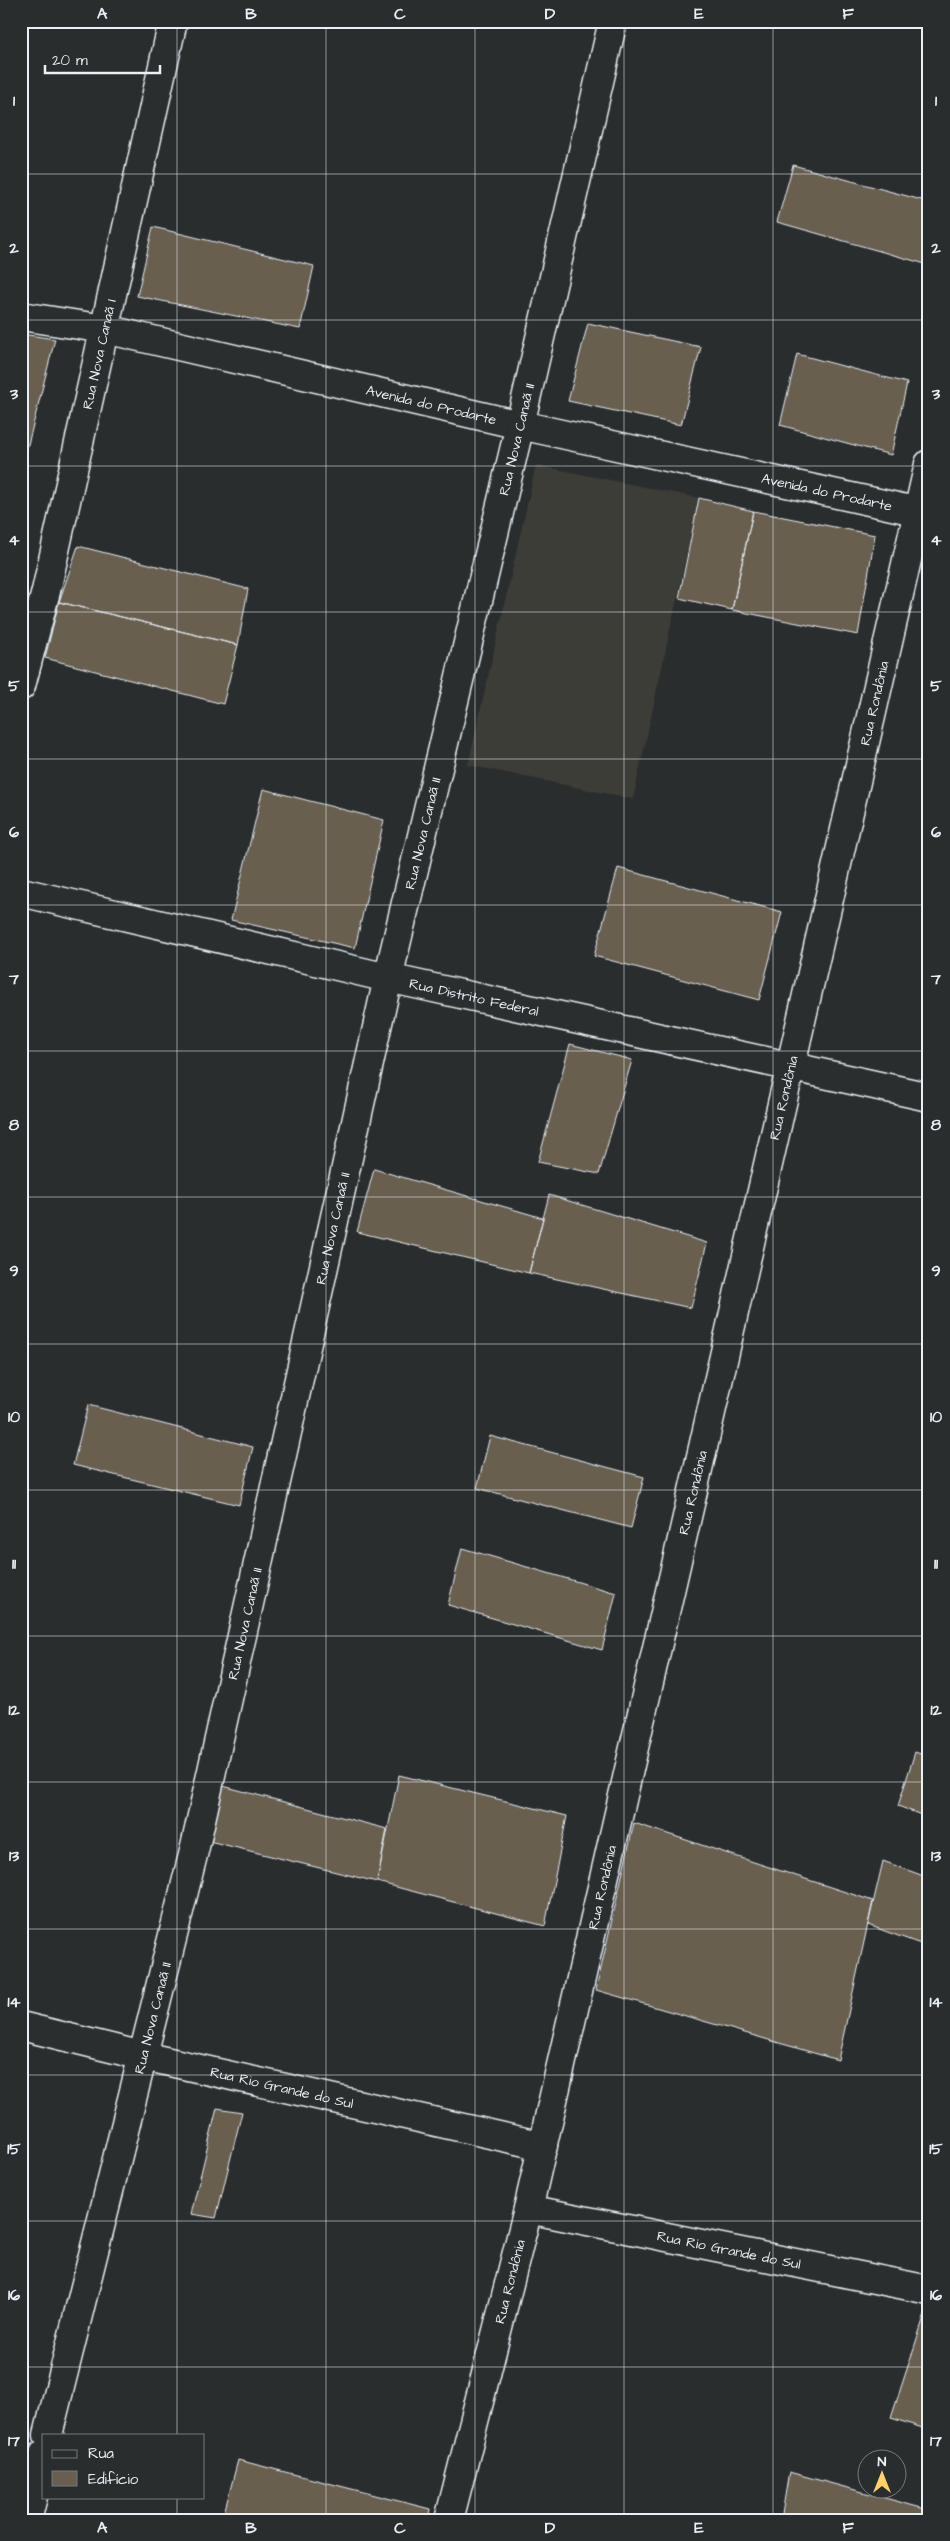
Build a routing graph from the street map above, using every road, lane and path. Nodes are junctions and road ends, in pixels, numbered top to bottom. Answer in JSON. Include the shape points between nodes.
{"nodes":[{"id":1,"x":173,"y":21,"type":"edge"},
{"id":2,"x":612,"y":21,"type":"edge"},
{"id":3,"x":21,"y":316,"type":"edge"},
{"id":4,"x":105,"y":329,"type":"junction"},
{"id":5,"x":520,"y":425,"type":"junction"},
{"id":6,"x":929,"y":464,"type":"edge"},
{"id":7,"x":923,"y":513,"type":"edge"},
{"id":8,"x":21,"y":686,"type":"edge"},
{"id":9,"x":21,"y":892,"type":"edge"},
{"id":10,"x":388,"y":978,"type":"junction"},
{"id":11,"x":789,"y":1065,"type":"junction"},
{"id":12,"x":929,"y":1097,"type":"edge"},
{"id":13,"x":21,"y":2026,"type":"edge"},
{"id":14,"x":143,"y":2056,"type":"junction"},
{"id":15,"x":543,"y":2146,"type":"junction"},
{"id":16,"x":528,"y":2209,"type":"junction"},
{"id":17,"x":929,"y":2290,"type":"edge"},
{"id":18,"x":48,"y":2434,"type":"edge"},
{"id":19,"x":42,"y":2462,"type":"edge"},
{"id":20,"x":27,"y":2520,"type":"edge"},
{"id":21,"x":449,"y":2520,"type":"edge"}],
"edges":[{"from":1,"to":4,"type":"street","name":"Rua Nova Canaã I"},
{"from":2,"to":5,"type":"street","name":"Rua Nova Canaã II"},
{"from":3,"to":4,"type":"street","name":"Avenida do Prodarte"},
{"from":4,"to":5,"type":"street","name":"Avenida do Prodarte"},
{"from":4,"to":8,"type":"street","name":"Rua Nova Canaã I","via":[[46,592]]},
{"from":5,"to":7,"type":"street","name":"Avenida do Prodarte"},
{"from":5,"to":10,"type":"street","name":"Rua Nova Canaã II"},
{"from":6,"to":7,"type":"street","name":"Rua Rondônia"},
{"from":7,"to":11,"type":"street","name":"Rua Rondônia"},
{"from":9,"to":10,"type":"street","name":"Rua Distrito Federal"},
{"from":10,"to":11,"type":"street","name":"Rua Distrito Federal"},
{"from":10,"to":14,"type":"street","name":"Rua Nova Canaã II","via":[[194,1847]]},
{"from":11,"to":12,"type":"street","name":"Rua Distrito Federal"},
{"from":11,"to":15,"type":"street","name":"Rua Rondônia"},
{"from":13,"to":14,"type":"street","name":"Rua Rio Grande do Sul"},
{"from":14,"to":15,"type":"street","name":"Rua Rio Grande do Sul"},
{"from":14,"to":18,"type":"street","name":"Rua Nova Canaã II"},
{"from":15,"to":16,"type":"street","name":"Rua Rondônia"},
{"from":16,"to":17,"type":"street","name":"Rua Rio Grande do Sul"},
{"from":16,"to":21,"type":"street","name":"Rua Rondônia"},
{"from":19,"to":20,"type":"street"}]}
